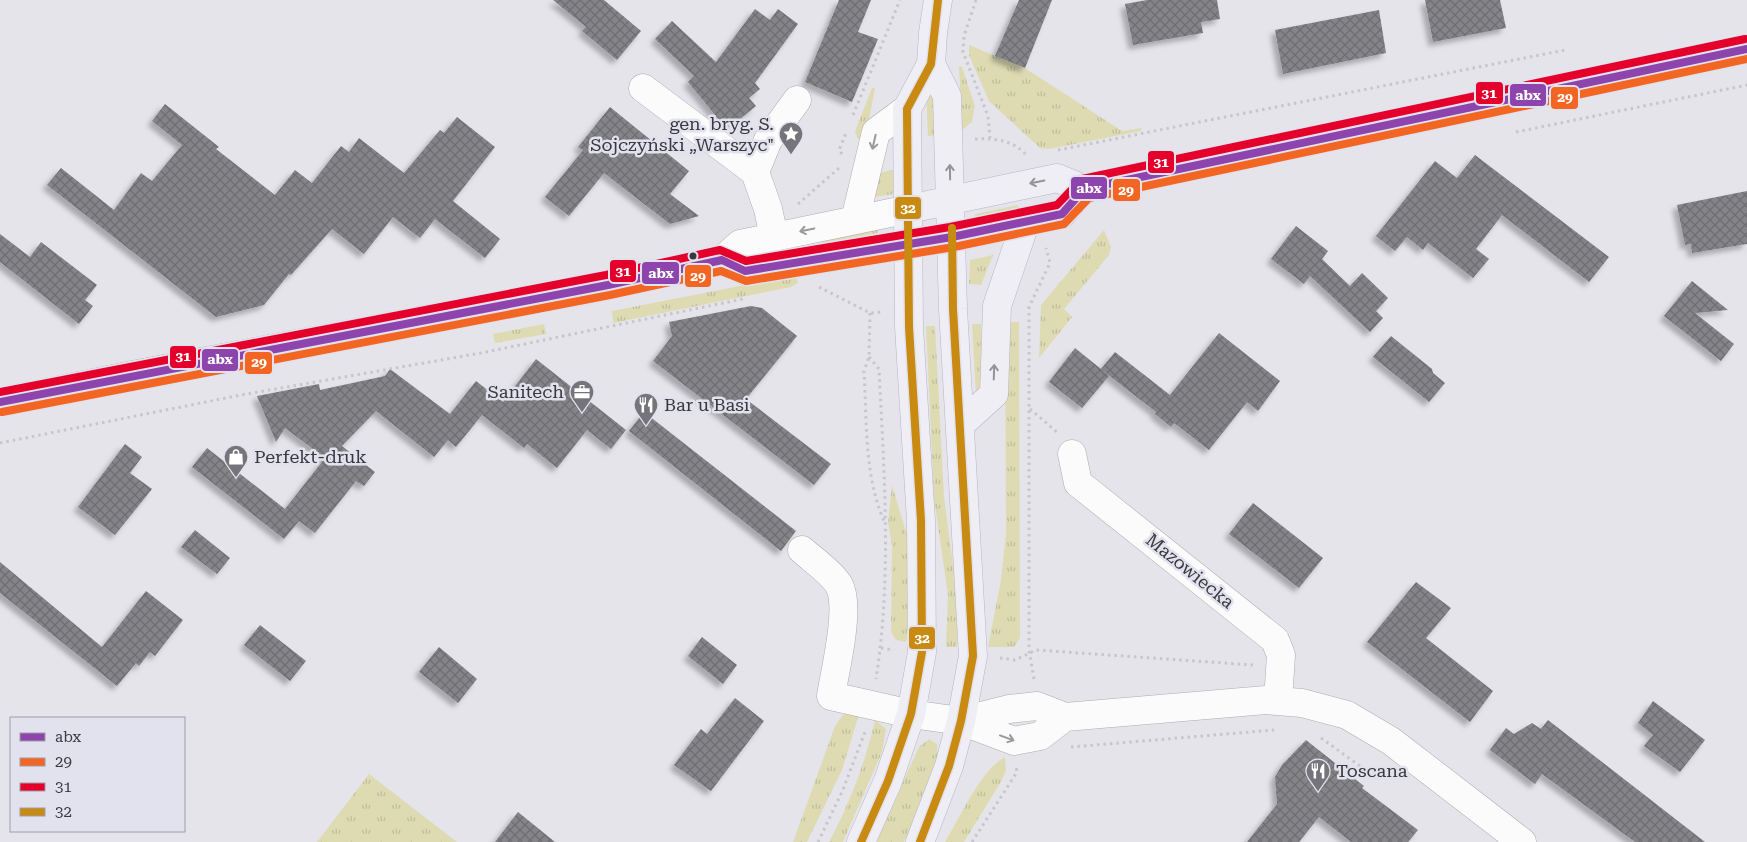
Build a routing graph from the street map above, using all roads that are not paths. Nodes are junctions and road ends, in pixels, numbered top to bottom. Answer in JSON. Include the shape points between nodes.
{"nodes":[{"id":1,"x":938,"y":0,"type":"edge"},
{"id":2,"x":1747,"y":48,"type":"edge"},
{"id":3,"x":932,"y":64,"type":"junction"},
{"id":4,"x":643,"y":88,"type":"dead end"},
{"id":5,"x":797,"y":100,"type":"dead end"},
{"id":6,"x":907,"y":109,"type":"junction"},
{"id":7,"x":755,"y":172,"type":"junction"},
{"id":8,"x":1084,"y":189,"type":"junction"},
{"id":9,"x":950,"y":200,"type":"junction"},
{"id":10,"x":909,"y":209,"type":"junction"},
{"id":11,"x":855,"y":220,"type":"junction"},
{"id":12,"x":1026,"y":221,"type":"junction"},
{"id":13,"x":774,"y":237,"type":"junction"},
{"id":14,"x":952,"y":237,"type":"junction"},
{"id":15,"x":910,"y":244,"type":"junction"},
{"id":16,"x":722,"y":260,"type":"junction"},
{"id":17,"x":0,"y":402,"type":"edge"},
{"id":18,"x":961,"y":424,"type":"junction"},
{"id":19,"x":1072,"y":454,"type":"road end"},
{"id":20,"x":802,"y":550,"type":"dead end"},
{"id":21,"x":1278,"y":701,"type":"junction"},
{"id":22,"x":911,"y":714,"type":"junction"},
{"id":23,"x":1065,"y":717,"type":"junction"},
{"id":24,"x":961,"y":721,"type":"junction"},
{"id":25,"x":861,"y":842,"type":"edge"},
{"id":26,"x":920,"y":842,"type":"edge"},
{"id":27,"x":1522,"y":842,"type":"edge"}],
"edges":[{"from":1,"to":3,"type":"main road"},
{"from":2,"to":8,"type":"main road"},
{"from":3,"to":6,"type":"main road"},
{"from":9,"to":3,"type":"main road","one_way":true,"via":[[947,96]]},
{"from":4,"to":7,"type":"street"},
{"from":5,"to":7,"type":"street","via":[[768,140]]},
{"from":6,"to":10,"type":"main road"},
{"from":6,"to":11,"type":"street","one_way":true,"via":[[876,132]]},
{"from":7,"to":13,"type":"street"},
{"from":8,"to":9,"type":"main road","one_way":true,"via":[[1057,178]]},
{"from":8,"to":12,"type":"main road","via":[[1062,214]]},
{"from":9,"to":10,"type":"main road"},
{"from":9,"to":14,"type":"main road"},
{"from":10,"to":11,"type":"street"},
{"from":10,"to":15,"type":"main road"},
{"from":11,"to":13,"type":"street","one_way":true},
{"from":12,"to":14,"type":"main road"},
{"from":18,"to":12,"type":"main road","one_way":true,"via":[[994,394],[997,306]]},
{"from":13,"to":16,"type":"street","via":[[740,244]]},
{"from":14,"to":15,"type":"main road"},
{"from":14,"to":18,"type":"main road"},
{"from":15,"to":16,"type":"street","via":[[745,271]]},
{"from":15,"to":22,"type":"main road","via":[[909,327],[921,521],[922,652]]},
{"from":16,"to":17,"type":"street","via":[[608,285]]},
{"from":18,"to":24,"type":"main road","via":[[973,656]]},
{"from":19,"to":21,"type":"street","name":"Mazowiecka","via":[[1078,482],[1275,640],[1281,655]]},
{"from":20,"to":22,"type":"street","via":[[838,583],[843,593],[843,618],[831,696]]},
{"from":21,"to":23,"type":"street"},
{"from":21,"to":27,"type":"street","via":[[1347,715],[1391,741]]},
{"from":22,"to":24,"type":"street"},
{"from":22,"to":25,"type":"main road","via":[[888,781]]},
{"from":23,"to":24,"type":"street","via":[[1037,706]]},
{"from":24,"to":23,"type":"street","one_way":true,"via":[[1014,741],[1040,736]]},
{"from":24,"to":26,"type":"main road","via":[[949,766]]}]}
